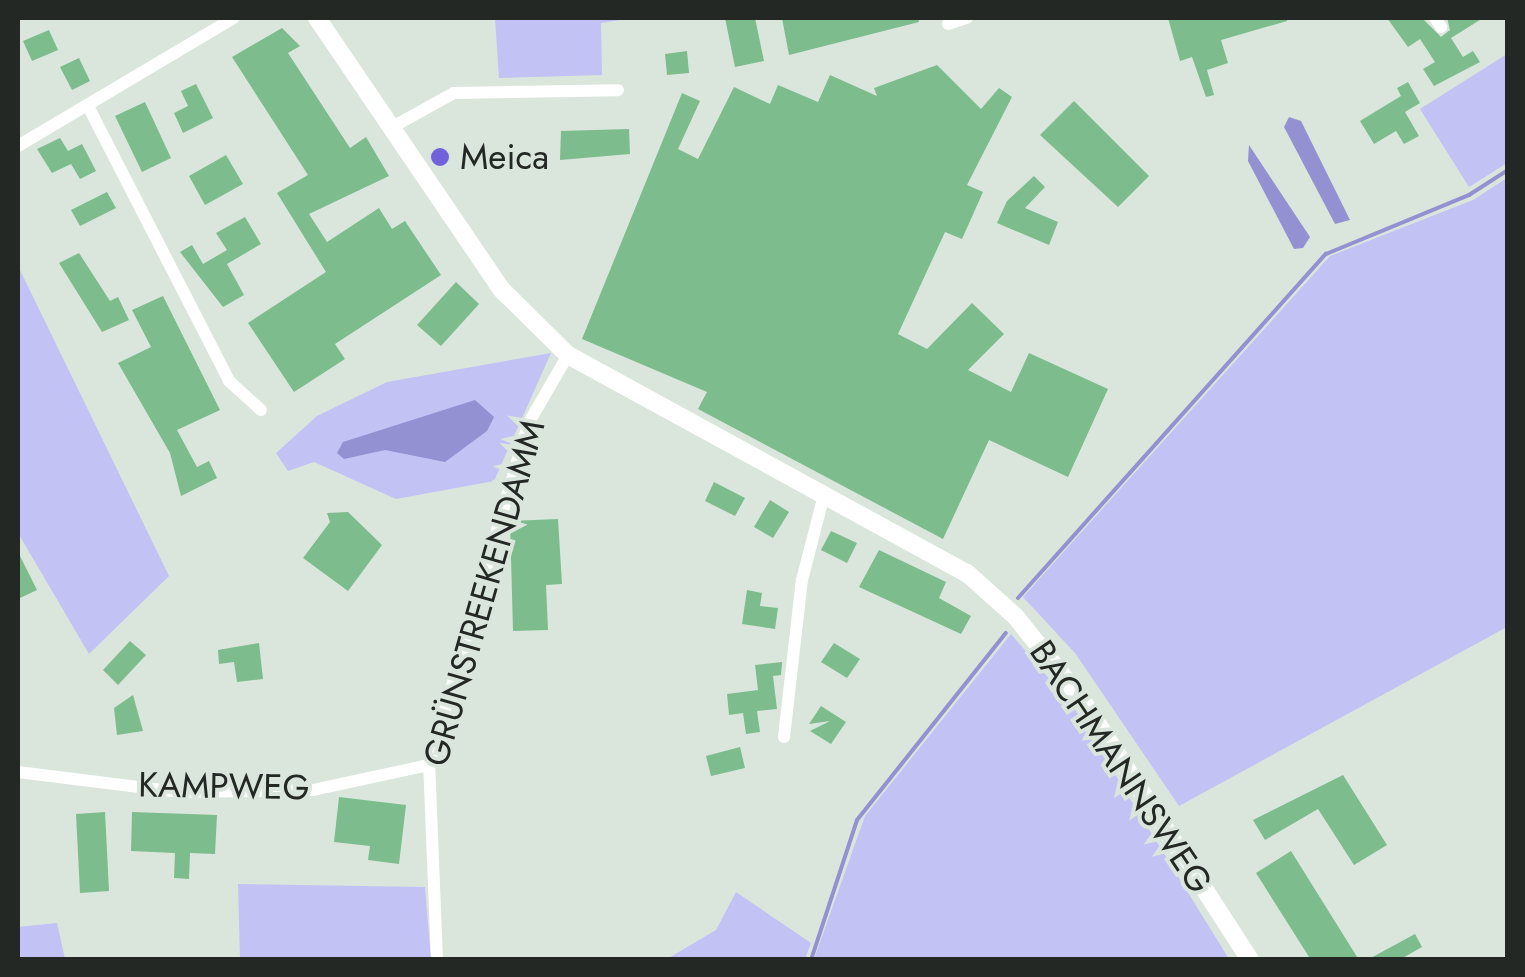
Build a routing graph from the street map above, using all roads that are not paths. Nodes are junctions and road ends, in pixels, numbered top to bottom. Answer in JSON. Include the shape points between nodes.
{"nodes":[{"id":1,"x":234,"y":18,"type":"edge"},
{"id":2,"x":317,"y":18,"type":"edge"},
{"id":3,"x":967,"y":18,"type":"edge"},
{"id":4,"x":948,"y":24,"type":"dead end"},
{"id":5,"x":618,"y":90,"type":"dead end"},
{"id":6,"x":90,"y":110,"type":"junction"},
{"id":7,"x":396,"y":125,"type":"junction"},
{"id":8,"x":18,"y":146,"type":"edge"},
{"id":9,"x":568,"y":355,"type":"junction"},
{"id":10,"x":261,"y":410,"type":"dead end"},
{"id":11,"x":824,"y":495,"type":"junction"},
{"id":12,"x":784,"y":737,"type":"dead end"},
{"id":13,"x":429,"y":765,"type":"junction"},
{"id":14,"x":18,"y":772,"type":"edge"},
{"id":15,"x":437,"y":960,"type":"edge"},
{"id":16,"x":1250,"y":960,"type":"edge"}],
"edges":[{"from":1,"to":6,"type":"street"},
{"from":2,"to":7,"type":"street","name":"BACHMANNSWEG"},
{"from":3,"to":4,"type":"street"},
{"from":5,"to":7,"type":"street","via":[[454,92]]},
{"from":6,"to":8,"type":"street"},
{"from":6,"to":10,"type":"street","via":[[229,380]]},
{"from":7,"to":9,"type":"street","name":"BACHMANNSWEG","via":[[502,290]]},
{"from":9,"to":11,"type":"street","name":"BACHMANNSWEG"},
{"from":9,"to":13,"type":"street","name":"GRÜNSTREEKENDAMM","via":[[528,424]]},
{"from":11,"to":12,"type":"street","via":[[802,580]]},
{"from":11,"to":16,"type":"street","name":"BACHMANNSWEG","via":[[966,573],[1016,617],[1082,700]]},
{"from":13,"to":14,"type":"street","name":"KAMPWEG","via":[[313,790],[178,792]]},
{"from":13,"to":15,"type":"street","name":"GRÜNSTREEKENDAMM"}]}
